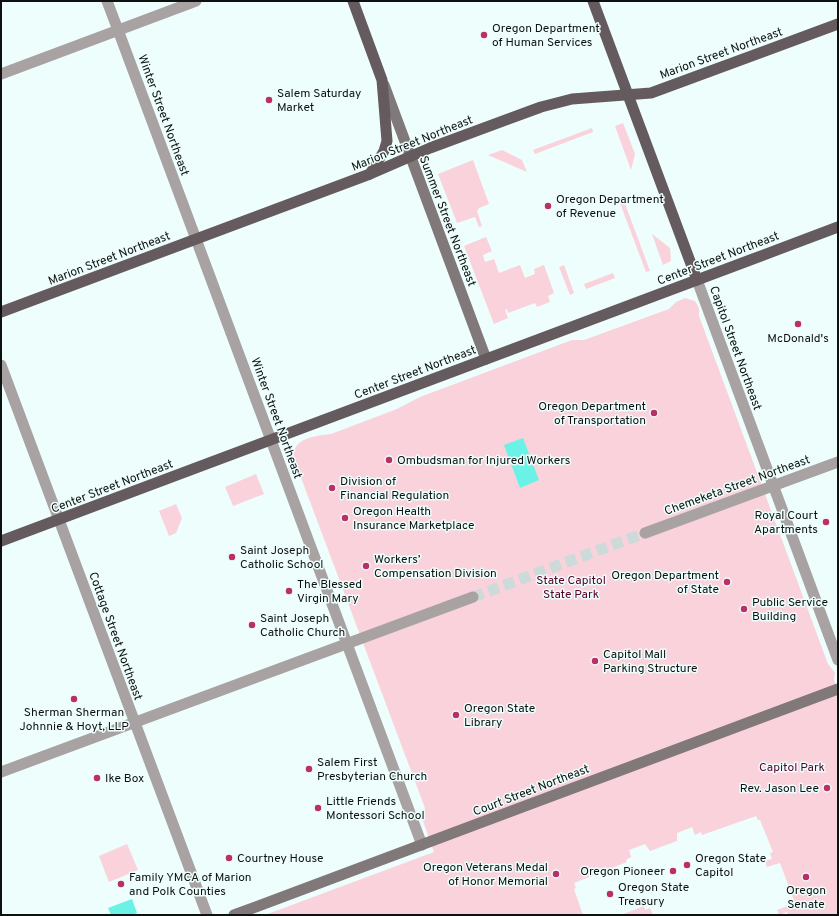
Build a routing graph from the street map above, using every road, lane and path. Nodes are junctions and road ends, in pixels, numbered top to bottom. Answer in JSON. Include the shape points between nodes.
{"nodes":[{"id":1,"x":107,"y":1,"type":"edge"},
{"id":2,"x":196,"y":1,"type":"edge"},
{"id":3,"x":353,"y":1,"type":"edge"},
{"id":4,"x":593,"y":1,"type":"edge"},
{"id":5,"x":838,"y":24,"type":"edge"},
{"id":6,"x":118,"y":30,"type":"junction"},
{"id":7,"x":1,"y":74,"type":"edge"},
{"id":8,"x":382,"y":80,"type":"junction"},
{"id":9,"x":628,"y":95,"type":"junction"},
{"id":10,"x":410,"y":156,"type":"junction"},
{"id":11,"x":370,"y":174,"type":"junction"},
{"id":12,"x":838,"y":227,"type":"edge"},
{"id":13,"x":196,"y":239,"type":"junction"},
{"id":14,"x":697,"y":280,"type":"junction"},
{"id":15,"x":1,"y":312,"type":"edge"},
{"id":16,"x":486,"y":359,"type":"junction"},
{"id":17,"x":1,"y":365,"type":"edge"},
{"id":18,"x":271,"y":440,"type":"junction"},
{"id":19,"x":838,"y":462,"type":"edge"},
{"id":20,"x":772,"y":484,"type":"junction"},
{"id":21,"x":58,"y":520,"type":"junction"},
{"id":22,"x":645,"y":533,"type":"tunnel mouth"},
{"id":23,"x":1,"y":541,"type":"edge"},
{"id":24,"x":473,"y":597,"type":"tunnel mouth"},
{"id":25,"x":347,"y":644,"type":"junction"},
{"id":26,"x":838,"y":660,"type":"edge"},
{"id":27,"x":838,"y":689,"type":"edge"},
{"id":28,"x":134,"y":722,"type":"junction"},
{"id":29,"x":1,"y":772,"type":"edge"},
{"id":30,"x":422,"y":845,"type":"junction"},
{"id":31,"x":207,"y":915,"type":"edge"},
{"id":32,"x":234,"y":915,"type":"edge"}],
"edges":[{"from":1,"to":6,"type":"street","name":"Winter Street Northeast"},
{"from":2,"to":6,"type":"street"},
{"from":3,"to":8,"type":"main road","name":"Summer Street Northeast"},
{"from":4,"to":9,"type":"main road","name":"Capitol Street Northeast"},
{"from":5,"to":9,"type":"main road","name":"Marion Street Northeast","via":[[652,93]]},
{"from":6,"to":7,"type":"street"},
{"from":6,"to":13,"type":"street","name":"Winter Street Northeast"},
{"from":8,"to":10,"type":"main road","name":"Summer Street Northeast"},
{"from":8,"to":11,"type":"main road","via":[[387,141]]},
{"from":9,"to":10,"type":"main road","name":"Marion Street Northeast","via":[[558,102]]},
{"from":9,"to":14,"type":"main road","name":"Capitol Street Northeast"},
{"from":10,"to":11,"type":"main road","name":"Marion Street Northeast"},
{"from":10,"to":16,"type":"main road","name":"Summer Street Northeast"},
{"from":11,"to":13,"type":"main road","name":"Marion Street Northeast"},
{"from":12,"to":14,"type":"main road","name":"Center Street Northeast"},
{"from":13,"to":15,"type":"main road","name":"Marion Street Northeast"},
{"from":13,"to":18,"type":"street","name":"Winter Street Northeast"},
{"from":14,"to":16,"type":"main road","name":"Center Street Northeast"},
{"from":14,"to":20,"type":"street","name":"Capitol Street Northeast"},
{"from":16,"to":18,"type":"main road","name":"Center Street Northeast"},
{"from":17,"to":21,"type":"street","name":"Cottage Street Northeast"},
{"from":18,"to":21,"type":"main road","name":"Center Street Northeast"},
{"from":18,"to":25,"type":"street","name":"Winter Street Northeast"},
{"from":19,"to":20,"type":"street","name":"Chemeketa Street Northeast"},
{"from":20,"to":22,"type":"street","name":"Chemeketa Street Northeast"},
{"from":20,"to":26,"type":"street","name":"Capitol Street Northeast"},
{"from":21,"to":23,"type":"main road","name":"Center Street Northeast"},
{"from":21,"to":28,"type":"street","name":"Cottage Street Northeast"},
{"from":24,"to":25,"type":"street"},
{"from":25,"to":28,"type":"street"},
{"from":25,"to":30,"type":"street","name":"Winter Street Northeast"},
{"from":27,"to":30,"type":"main road","name":"Court Street Northeast"},
{"from":28,"to":29,"type":"street"},
{"from":28,"to":31,"type":"street","name":"Cottage Street Northeast"},
{"from":30,"to":32,"type":"main road","name":"Court Street Northeast"}]}
